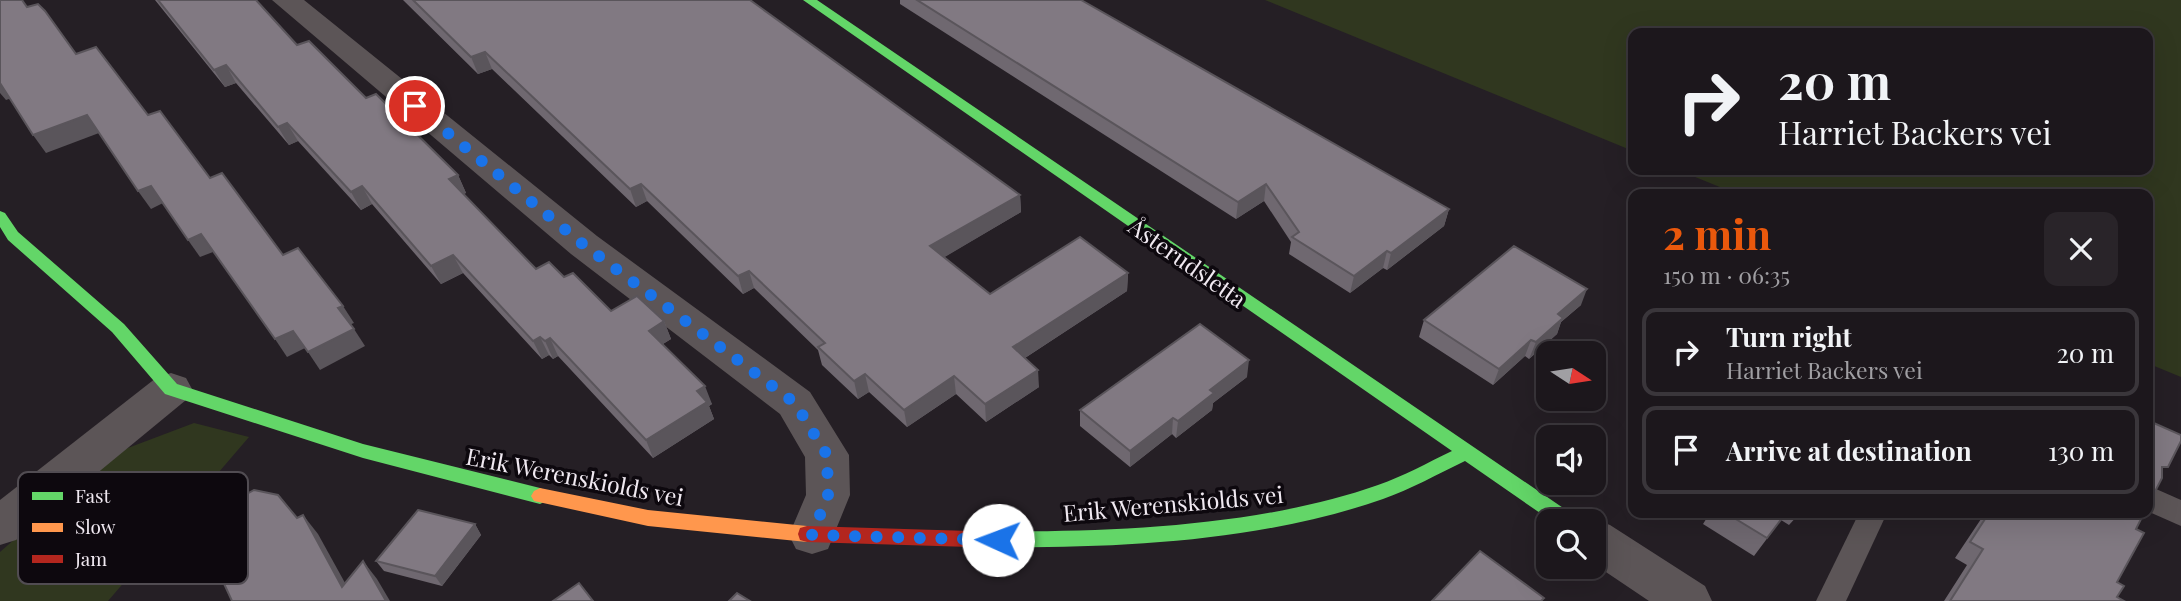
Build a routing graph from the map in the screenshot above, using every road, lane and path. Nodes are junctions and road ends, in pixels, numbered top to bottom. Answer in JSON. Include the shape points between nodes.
{"nodes":[{"id":1,"x":286,"y":0,"type":"edge"},
{"id":2,"x":809,"y":0,"type":"edge"},
{"id":3,"x":0,"y":216,"type":"edge"},
{"id":4,"x":171,"y":389,"type":"junction"},
{"id":5,"x":1465,"y":453,"type":"junction"},
{"id":6,"x":67,"y":472,"type":"edge"},
{"id":7,"x":2153,"y":500,"type":"edge"},
{"id":8,"x":1549,"y":509,"type":"edge"},
{"id":9,"x":18,"y":512,"type":"edge"},
{"id":10,"x":2181,"y":514,"type":"edge"},
{"id":11,"x":1871,"y":518,"type":"edge"},
{"id":12,"x":0,"y":526,"type":"edge"},
{"id":13,"x":812,"y":535,"type":"junction"},
{"id":14,"x":1606,"y":547,"type":"edge"},
{"id":15,"x":1688,"y":601,"type":"edge"},
{"id":16,"x":1830,"y":601,"type":"edge"}],
"edges":[{"from":1,"to":13,"type":"street","via":[[584,245],[795,403],[827,455],[828,495]]},
{"from":2,"to":5,"type":"street","name":"Åsterudsletta"},
{"from":3,"to":4,"type":"street","via":[[13,236],[118,328]]},
{"from":4,"to":6,"type":"street"},
{"from":4,"to":13,"type":"street","name":"Erik Werenskiolds vei","via":[[363,451],[503,488],[648,519]]},
{"from":5,"to":8,"type":"street","name":"Åsterudsletta"},
{"from":5,"to":13,"type":"street","name":"Erik Werenskiolds vei","via":[[1380,492],[1288,517],[1132,534],[998,540]]},
{"from":7,"to":10,"type":"lane"},
{"from":9,"to":12,"type":"street"},
{"from":11,"to":16,"type":"lane"},
{"from":14,"to":15,"type":"street"}]}
